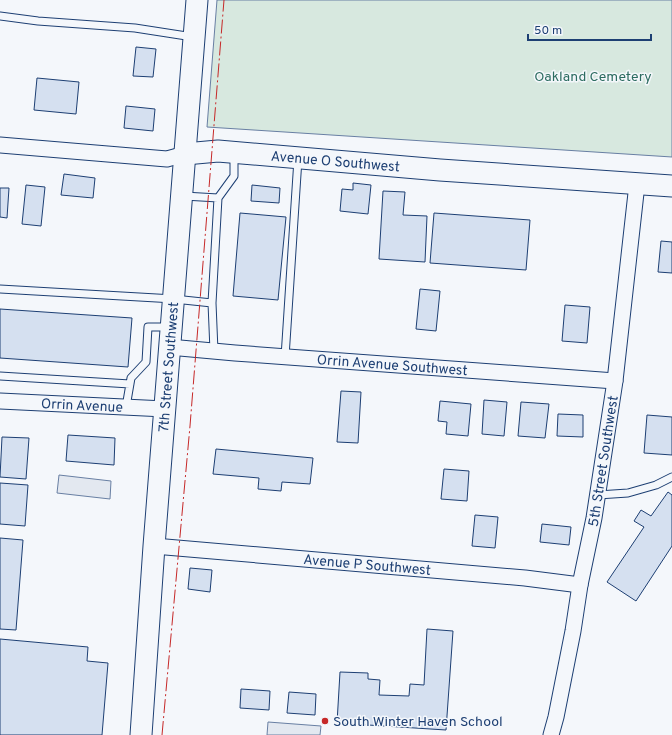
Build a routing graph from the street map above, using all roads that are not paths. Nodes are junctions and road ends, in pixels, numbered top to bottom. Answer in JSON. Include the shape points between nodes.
{"nodes":[{"id":1,"x":197,"y":0,"type":"edge"},
{"id":2,"x":0,"y":16,"type":"edge"},
{"id":3,"x":194,"y":37,"type":"junction"},
{"id":4,"x":0,"y":145,"type":"edge"},
{"id":5,"x":234,"y":152,"type":"junction"},
{"id":6,"x":185,"y":154,"type":"junction"},
{"id":7,"x":298,"y":158,"type":"junction"},
{"id":8,"x":637,"y":184,"type":"junction"},
{"id":9,"x":672,"y":186,"type":"edge"},
{"id":10,"x":182,"y":196,"type":"junction"},
{"id":11,"x":218,"y":198,"type":"junction"},
{"id":12,"x":0,"y":289,"type":"edge"},
{"id":13,"x":174,"y":298,"type":"junction"},
{"id":14,"x":212,"y":303,"type":"junction"},
{"id":15,"x":170,"y":337,"type":"junction"},
{"id":16,"x":214,"y":351,"type":"junction"},
{"id":17,"x":285,"y":357,"type":"junction"},
{"id":18,"x":0,"y":376,"type":"edge"},
{"id":19,"x":616,"y":381,"type":"junction"},
{"id":20,"x":130,"y":384,"type":"junction"},
{"id":21,"x":0,"y":401,"type":"edge"},
{"id":22,"x":126,"y":408,"type":"junction"},
{"id":23,"x":165,"y":409,"type":"junction"},
{"id":24,"x":672,"y":477,"type":"edge"},
{"id":25,"x":598,"y":495,"type":"junction"},
{"id":26,"x":154,"y":546,"type":"junction"},
{"id":27,"x":580,"y":585,"type":"junction"},
{"id":28,"x":141,"y":735,"type":"edge"},
{"id":29,"x":551,"y":735,"type":"edge"}],
"edges":[{"from":1,"to":3,"type":"street","name":"7th Street Southwest"},
{"from":2,"to":3,"type":"lane","via":[[135,28]]},
{"from":3,"to":6,"type":"street","name":"7th Street Southwest"},
{"from":4,"to":6,"type":"street","name":"Avenue O Southwest","via":[[167,159]]},
{"from":5,"to":6,"type":"street","name":"Avenue O Southwest"},
{"from":5,"to":7,"type":"street","name":"Avenue O Southwest"},
{"from":5,"to":11,"type":"lane","via":[[234,176]]},
{"from":6,"to":10,"type":"street","name":"7th Street Southwest"},
{"from":7,"to":8,"type":"street","name":"Avenue O Southwest"},
{"from":7,"to":17,"type":"lane"},
{"from":8,"to":9,"type":"street","name":"Avenue O Southwest"},
{"from":8,"to":19,"type":"street","name":"5th Street Southwest"},
{"from":10,"to":11,"type":"lane"},
{"from":10,"to":13,"type":"street","name":"7th Street Southwest"},
{"from":11,"to":14,"type":"lane"},
{"from":12,"to":13,"type":"lane"},
{"from":13,"to":14,"type":"lane"},
{"from":13,"to":15,"type":"street","name":"7th Street Southwest"},
{"from":14,"to":16,"type":"lane"},
{"from":15,"to":16,"type":"street","name":"Orrin Avenue Southwest"},
{"from":15,"to":20,"type":"lane","via":[[148,327],[146,362],[131,378]]},
{"from":15,"to":23,"type":"street","name":"7th Street Southwest"},
{"from":16,"to":17,"type":"street","name":"Orrin Avenue Southwest"},
{"from":17,"to":19,"type":"street","name":"Orrin Avenue Southwest"},
{"from":18,"to":20,"type":"lane"},
{"from":19,"to":25,"type":"street","name":"5th Street Southwest"},
{"from":20,"to":22,"type":"lane"},
{"from":21,"to":22,"type":"street","name":"Orrin Avenue"},
{"from":22,"to":23,"type":"street","name":"Orrin Avenue"},
{"from":23,"to":26,"type":"street","name":"7th Street Southwest"},
{"from":24,"to":25,"type":"lane","via":[[628,493]]},
{"from":25,"to":27,"type":"street","name":"5th Street Southwest"},
{"from":26,"to":27,"type":"street","name":"Avenue P Southwest"},
{"from":26,"to":28,"type":"street","name":"7th Street Southwest"},
{"from":27,"to":29,"type":"street","name":"5th Street Southwest"}]}
